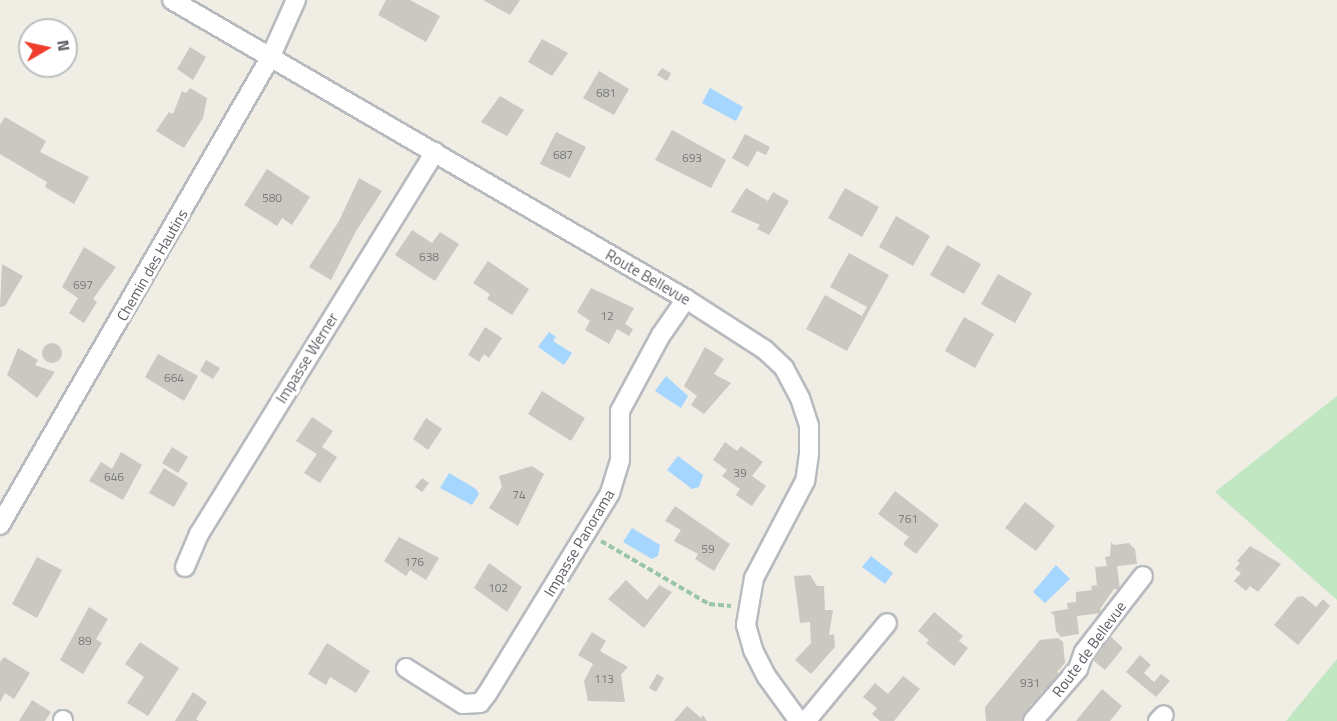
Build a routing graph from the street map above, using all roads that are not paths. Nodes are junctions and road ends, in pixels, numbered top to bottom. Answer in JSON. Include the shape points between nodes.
{"nodes":[{"id":1,"x":172,"y":0,"type":"edge"},
{"id":2,"x":296,"y":0,"type":"edge"},
{"id":3,"x":270,"y":58,"type":"junction"},
{"id":4,"x":435,"y":152,"type":"junction"},
{"id":5,"x":686,"y":298,"type":"junction"},
{"id":6,"x":0,"y":525,"type":"edge"},
{"id":7,"x":185,"y":567,"type":"dead end"},
{"id":8,"x":1143,"y":576,"type":"dead end"},
{"id":9,"x":887,"y":623,"type":"dead end"},
{"id":10,"x":406,"y":668,"type":"dead end"},
{"id":11,"x":798,"y":721,"type":"edge"},
{"id":12,"x":806,"y":721,"type":"edge"},
{"id":13,"x":1033,"y":721,"type":"edge"}],
"edges":[{"from":1,"to":3,"type":"street","name":"Route Bellevue"},
{"from":2,"to":3,"type":"street","name":"Chemin des Hautins"},
{"from":3,"to":4,"type":"street","name":"Route Bellevue"},
{"from":3,"to":6,"type":"street","name":"Chemin des Hautins"},
{"from":4,"to":5,"type":"street","name":"Route Bellevue"},
{"from":4,"to":7,"type":"street","name":"Impasse Werner","via":[[199,534]]},
{"from":5,"to":10,"type":"street","name":"Impasse Panorama","via":[[620,411],[617,478],[480,703],[463,705]]},
{"from":5,"to":11,"type":"street","name":"Route Bellevue","via":[[765,350],[784,368],[809,426],[805,481],[754,578],[746,626],[753,650]]},
{"from":8,"to":13,"type":"street","name":"Route de Bellevue","via":[[1084,652],[1078,669]]},
{"from":9,"to":12,"type":"street"}]}
